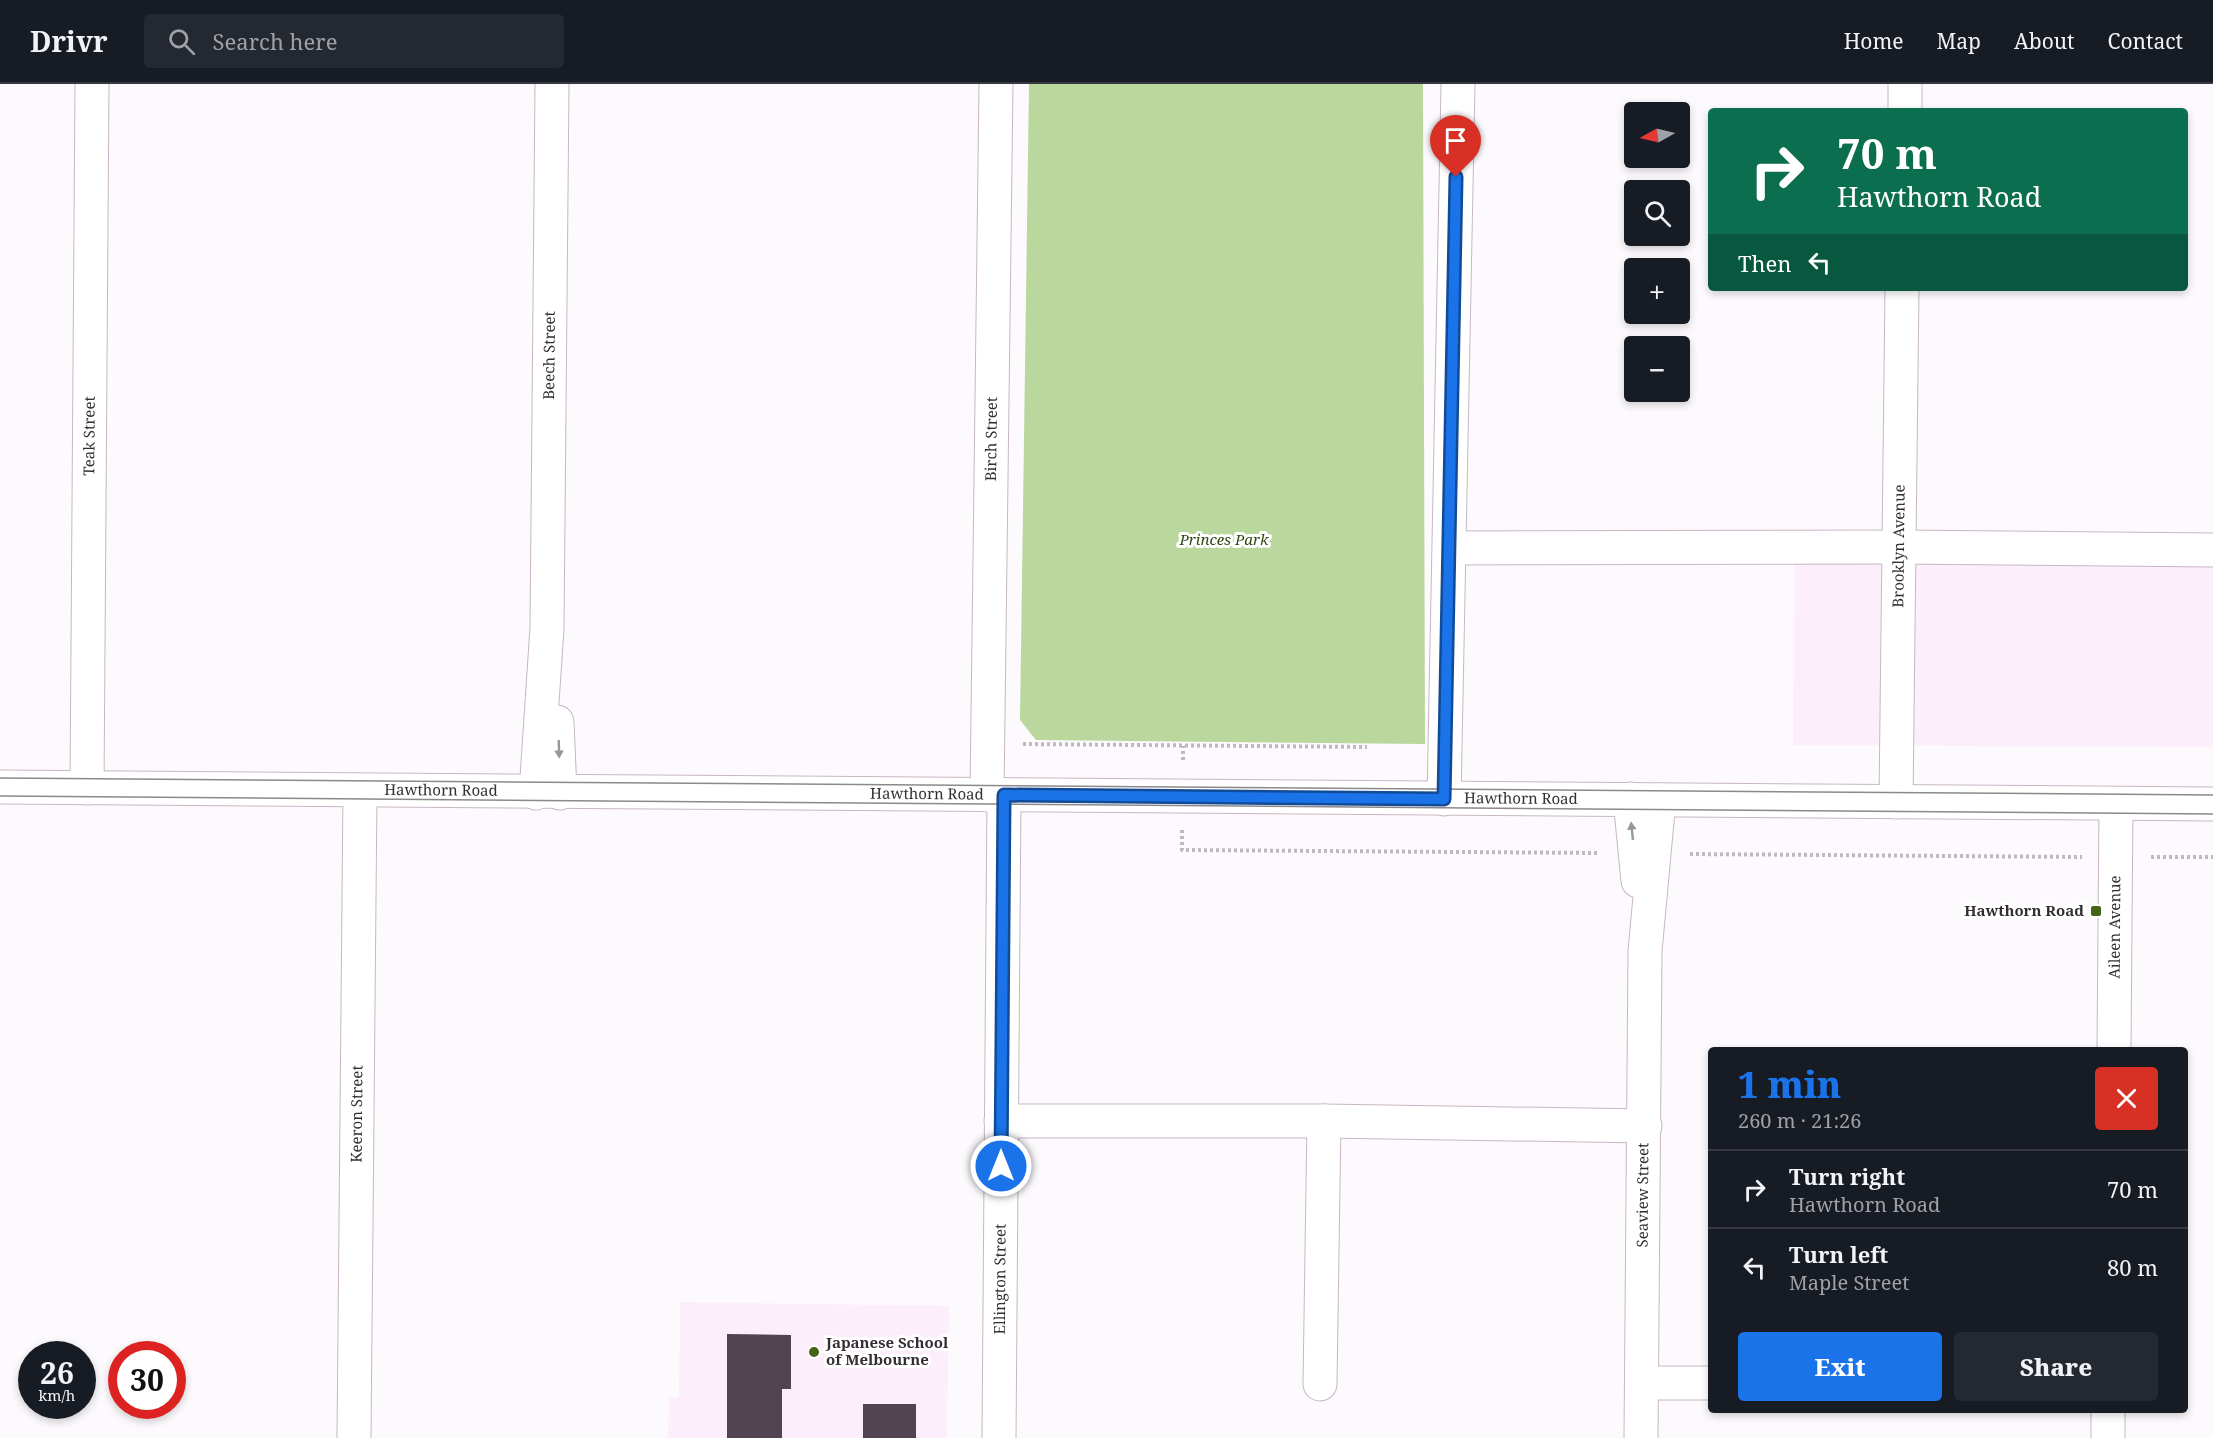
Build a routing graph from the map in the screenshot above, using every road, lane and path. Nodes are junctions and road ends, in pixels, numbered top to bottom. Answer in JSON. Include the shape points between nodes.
{"nodes":[{"id":1,"x":92,"y":84,"type":"edge"},
{"id":2,"x":552,"y":84,"type":"edge"},
{"id":3,"x":996,"y":84,"type":"edge"},
{"id":4,"x":1458,"y":84,"type":"edge"},
{"id":5,"x":1905,"y":84,"type":"edge"},
{"id":6,"x":1905,"y":108,"type":"edge"},
{"id":7,"x":1902,"y":291,"type":"edge"},
{"id":8,"x":1899,"y":547,"type":"junction"},
{"id":9,"x":1450,"y":548,"type":"junction"},
{"id":10,"x":2213,"y":550,"type":"edge"},
{"id":11,"x":988,"y":744,"type":"junction"},
{"id":12,"x":1183,"y":746,"type":"junction"},
{"id":13,"x":1367,"y":747,"type":"dead end"},
{"id":14,"x":0,"y":787,"type":"edge"},
{"id":15,"x":87,"y":788,"type":"junction"},
{"id":16,"x":360,"y":791,"type":"junction"},
{"id":17,"x":548,"y":793,"type":"junction"},
{"id":18,"x":996,"y":795,"type":"junction"},
{"id":19,"x":1182,"y":796,"type":"junction"},
{"id":20,"x":1444,"y":799,"type":"junction"},
{"id":21,"x":1645,"y":799,"type":"junction"},
{"id":22,"x":1896,"y":802,"type":"junction"},
{"id":23,"x":2116,"y":804,"type":"junction"},
{"id":24,"x":2213,"y":804,"type":"edge"},
{"id":25,"x":1645,"y":851,"type":"junction"},
{"id":26,"x":2084,"y":857,"type":"dead end"},
{"id":27,"x":2141,"y":857,"type":"dead end"},
{"id":28,"x":2213,"y":857,"type":"edge"},
{"id":29,"x":2114,"y":1047,"type":"edge"},
{"id":30,"x":1001,"y":1121,"type":"junction"},
{"id":31,"x":1324,"y":1121,"type":"junction"},
{"id":32,"x":1645,"y":1126,"type":"junction"},
{"id":33,"x":1642,"y":1383,"type":"junction"},
{"id":34,"x":1708,"y":1383,"type":"edge"},
{"id":35,"x":1320,"y":1384,"type":"dead end"},
{"id":36,"x":2108,"y":1413,"type":"edge"},
{"id":37,"x":354,"y":1438,"type":"edge"},
{"id":38,"x":999,"y":1438,"type":"edge"},
{"id":39,"x":1641,"y":1438,"type":"edge"},
{"id":40,"x":2108,"y":1438,"type":"edge"}],
"edges":[{"from":1,"to":15,"type":"street","name":"Teak Street"},
{"from":2,"to":17,"type":"street","name":"Beech Street","via":[[547,628],[559,742]]},
{"from":3,"to":11,"type":"street","name":"Birch Street"},
{"from":4,"to":9,"type":"street"},
{"from":5,"to":6,"type":"street"},
{"from":7,"to":8,"type":"street","name":"Brooklyn Avenue"},
{"from":8,"to":9,"type":"street"},
{"from":8,"to":10,"type":"street"},
{"from":8,"to":22,"type":"street","name":"Brooklyn Avenue"},
{"from":9,"to":20,"type":"street"},
{"from":11,"to":12,"type":"path"},
{"from":11,"to":18,"type":"street","name":"Birch Street"},
{"from":12,"to":13,"type":"path"},
{"from":12,"to":19,"type":"path"},
{"from":14,"to":15,"type":"street","name":"Hawthorn Road"},
{"from":15,"to":16,"type":"street","name":"Hawthorn Road"},
{"from":16,"to":17,"type":"street","name":"Hawthorn Road"},
{"from":16,"to":37,"type":"street","name":"Keeron Street"},
{"from":17,"to":18,"type":"street","name":"Hawthorn Road"},
{"from":18,"to":19,"type":"street","name":"Hawthorn Road"},
{"from":18,"to":30,"type":"street","name":"Ellington Street"},
{"from":19,"to":20,"type":"street","name":"Hawthorn Road"},
{"from":19,"to":25,"type":"path","via":[[1182,850]]},
{"from":20,"to":21,"type":"street","name":"Hawthorn Road"},
{"from":21,"to":22,"type":"street","name":"Hawthorn Road"},
{"from":21,"to":25,"type":"street","name":"Seaview Street"},
{"from":22,"to":23,"type":"street","name":"Hawthorn Road"},
{"from":23,"to":24,"type":"street","name":"Hawthorn Road"},
{"from":23,"to":29,"type":"street","name":"Aileen Avenue"},
{"from":25,"to":26,"type":"path","via":[[1694,855]]},
{"from":25,"to":32,"type":"street","name":"Seaview Street"},
{"from":27,"to":28,"type":"path"},
{"from":30,"to":31,"type":"street"},
{"from":30,"to":38,"type":"street","name":"Ellington Street"},
{"from":31,"to":32,"type":"street"},
{"from":31,"to":35,"type":"street"},
{"from":32,"to":33,"type":"street","name":"Seaview Street"},
{"from":33,"to":34,"type":"street"},
{"from":33,"to":39,"type":"street","name":"Seaview Street"},
{"from":36,"to":40,"type":"street"}]}
